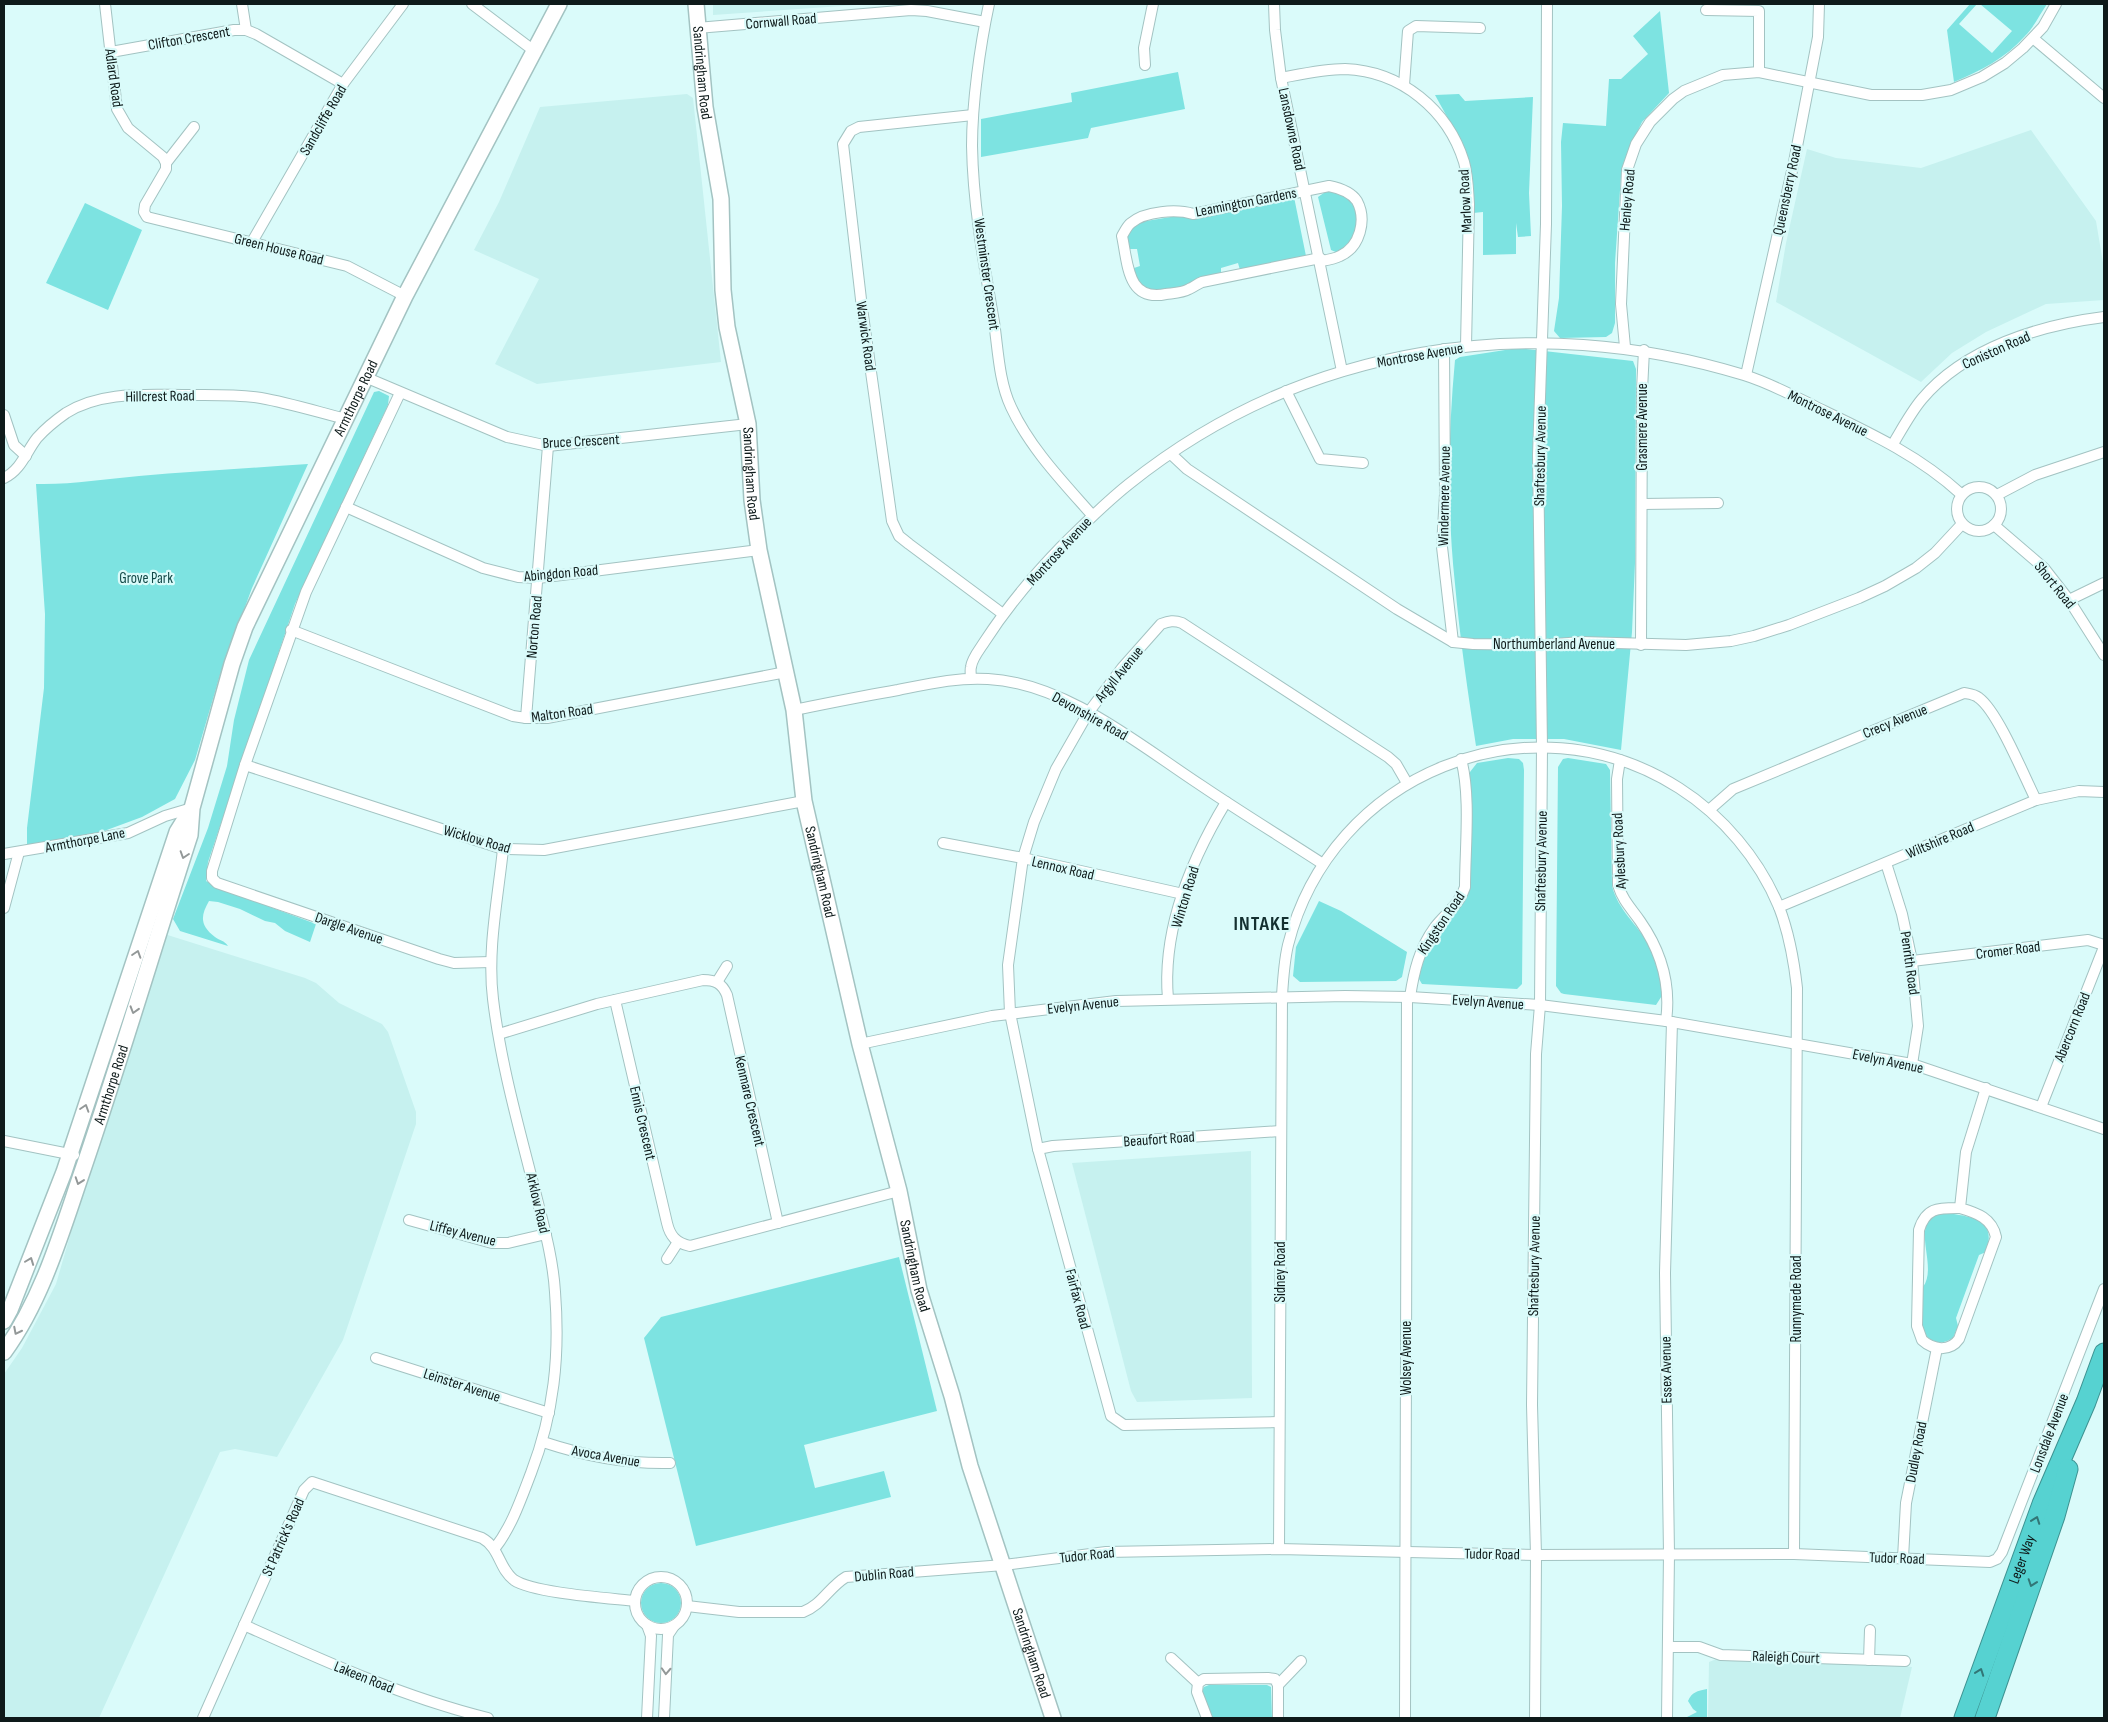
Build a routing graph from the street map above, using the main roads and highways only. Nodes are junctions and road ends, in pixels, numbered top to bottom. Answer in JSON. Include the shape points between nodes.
{"nodes":[{"id":1,"x":2104,"y":1354,"type":"edge"},
{"id":2,"x":2086,"y":1402,"type":"junction"},
{"id":3,"x":1964,"y":1718,"type":"edge"},
{"id":4,"x":1985,"y":1718,"type":"edge"}],
"edges":[{"from":1,"to":2,"type":"highway","name":"Leger Way"},
{"from":3,"to":2,"type":"highway","name":"Leger Way","one_way":true,"via":[[2042,1504]]},
{"from":2,"to":4,"type":"highway","name":"Leger Way","one_way":true,"via":[[2055,1516]]}]}
